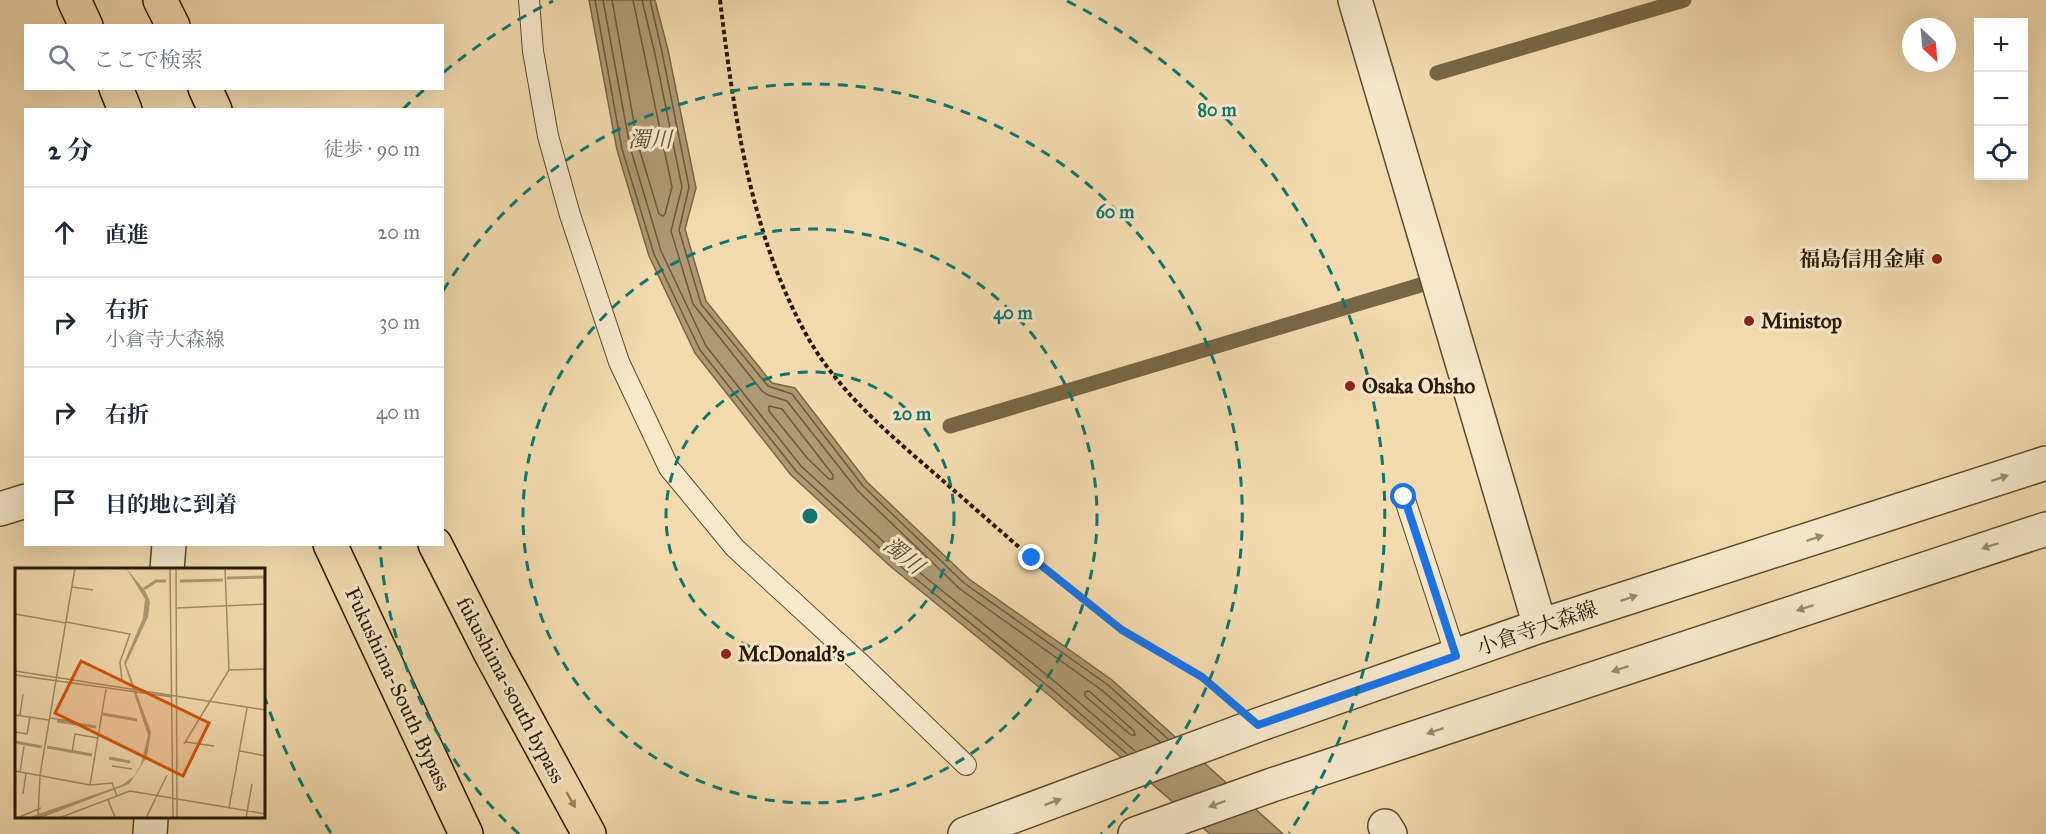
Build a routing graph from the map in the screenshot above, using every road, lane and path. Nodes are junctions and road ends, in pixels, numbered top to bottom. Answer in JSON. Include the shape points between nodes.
{"nodes":[{"id":1,"x":74,"y":0,"type":"edge"},
{"id":2,"x":160,"y":0,"type":"edge"},
{"id":3,"x":529,"y":0,"type":"edge"},
{"id":4,"x":720,"y":0,"type":"edge"},
{"id":5,"x":1355,"y":0,"type":"edge"},
{"id":6,"x":85,"y":24,"type":"edge"},
{"id":7,"x":172,"y":24,"type":"edge"},
{"id":8,"x":117,"y":90,"type":"edge"},
{"id":9,"x":206,"y":90,"type":"edge"},
{"id":10,"x":124,"y":108,"type":"edge"},
{"id":11,"x":214,"y":108,"type":"edge"},
{"id":12,"x":2046,"y":463,"type":"edge"},
{"id":13,"x":1404,"y":497,"type":"dead end"},
{"id":14,"x":24,"y":502,"type":"edge"},
{"id":15,"x":0,"y":509,"type":"edge"},
{"id":16,"x":2046,"y":529,"type":"edge"},
{"id":17,"x":169,"y":546,"type":"edge"},
{"id":18,"x":331,"y":546,"type":"edge"},
{"id":19,"x":436,"y":546,"type":"edge"},
{"id":20,"x":167,"y":568,"type":"edge"},
{"id":21,"x":1540,"y":626,"type":"junction"},
{"id":22,"x":1456,"y":656,"type":"junction"},
{"id":23,"x":1247,"y":730,"type":"junction"},
{"id":24,"x":966,"y":765,"type":"dead end"},
{"id":25,"x":151,"y":819,"type":"edge"},
{"id":26,"x":150,"y":834,"type":"edge"},
{"id":27,"x":466,"y":834,"type":"edge"},
{"id":28,"x":589,"y":834,"type":"edge"},
{"id":29,"x":965,"y":834,"type":"edge"},
{"id":30,"x":1135,"y":834,"type":"edge"}],
"edges":[{"from":1,"to":6,"type":"highway"},
{"from":2,"to":7,"type":"highway"},
{"from":3,"to":24,"type":"lane","via":[[533,51],[548,136],[570,215],[619,362],[669,468],[735,548]]},
{"from":4,"to":23,"type":"path","via":[[749,185],[766,240],[808,337],[843,388],[1032,558],[1122,630],[1202,677]]},
{"from":5,"to":21,"type":"street"},
{"from":8,"to":10,"type":"highway"},
{"from":9,"to":11,"type":"highway"},
{"from":21,"to":12,"type":"street","name":"小倉寺大森線","one_way":true},
{"from":13,"to":22,"type":"lane"},
{"from":14,"to":15,"type":"street"},
{"from":16,"to":30,"type":"street","one_way":true},
{"from":17,"to":20,"type":"street"},
{"from":18,"to":27,"type":"highway","name":"Fukushima-South Bypass"},
{"from":19,"to":28,"type":"highway","name":"fukushima-south bypass","one_way":true},
{"from":21,"to":22,"type":"street","name":"小倉寺大森線"},
{"from":22,"to":23,"type":"street","name":"小倉寺大森線"},
{"from":29,"to":23,"type":"street","name":"小倉寺大森線","one_way":true},
{"from":25,"to":26,"type":"street"}]}
